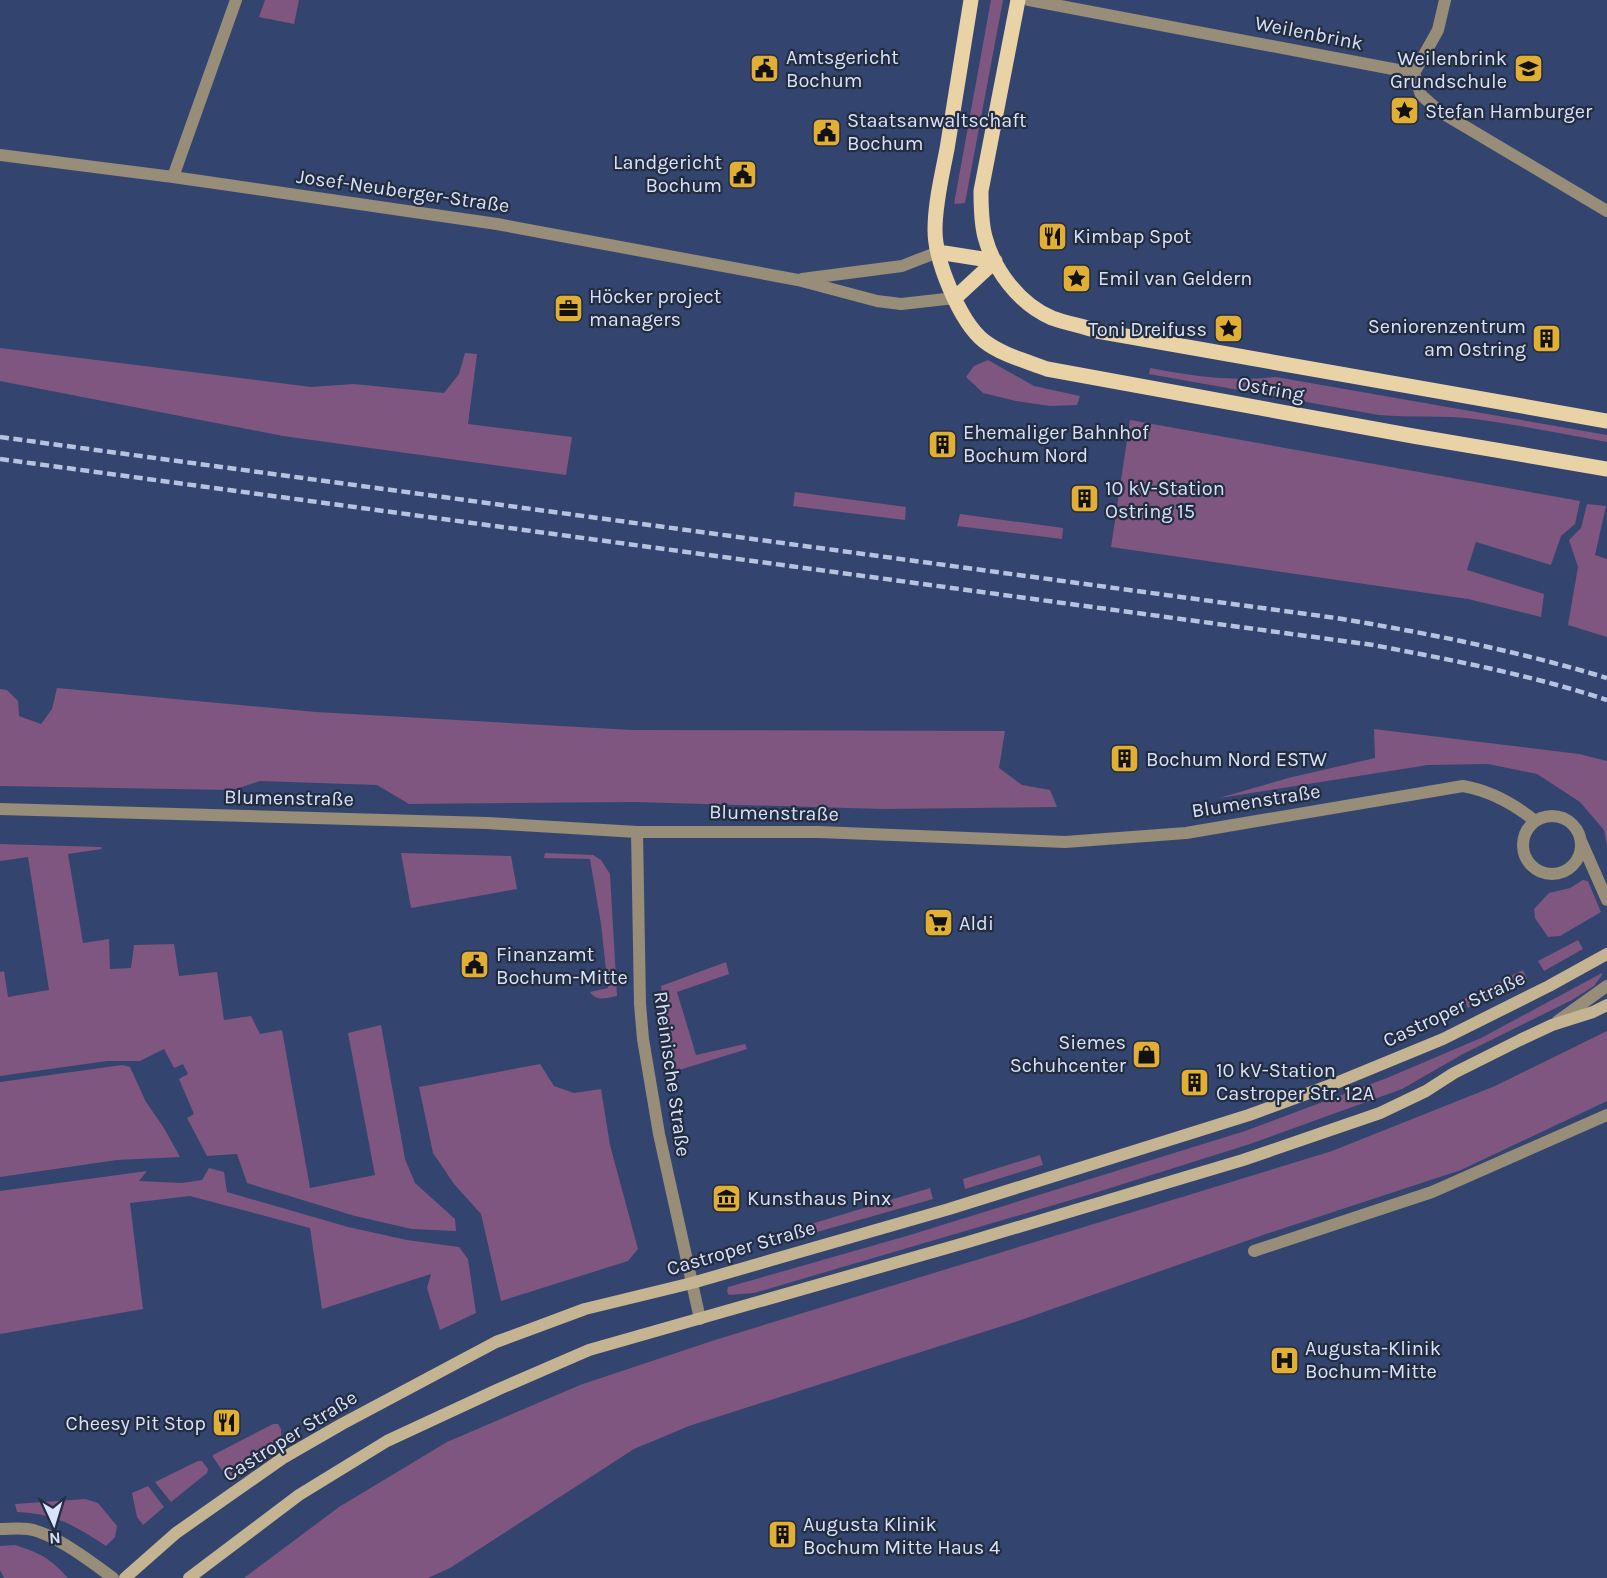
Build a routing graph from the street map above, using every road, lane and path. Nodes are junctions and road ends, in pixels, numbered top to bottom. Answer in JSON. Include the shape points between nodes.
{"nodes":[{"id":1,"x":236,"y":0,"type":"edge"},
{"id":2,"x":971,"y":0,"type":"edge"},
{"id":3,"x":1018,"y":0,"type":"edge"},
{"id":4,"x":1029,"y":0,"type":"edge"},
{"id":5,"x":1445,"y":0,"type":"edge"},
{"id":6,"x":1413,"y":72,"type":"junction"},
{"id":7,"x":0,"y":155,"type":"edge"},
{"id":8,"x":173,"y":177,"type":"junction"},
{"id":9,"x":1607,"y":211,"type":"edge"},
{"id":10,"x":938,"y":252,"type":"junction"},
{"id":11,"x":995,"y":261,"type":"junction"},
{"id":12,"x":798,"y":280,"type":"junction"},
{"id":13,"x":955,"y":298,"type":"junction"},
{"id":14,"x":1607,"y":421,"type":"edge"},
{"id":15,"x":1607,"y":469,"type":"edge"},
{"id":16,"x":0,"y":808,"type":"edge"},
{"id":17,"x":1535,"y":822,"type":"junction"},
{"id":18,"x":637,"y":831,"type":"junction"},
{"id":19,"x":1581,"y":839,"type":"junction"},
{"id":20,"x":1607,"y":900,"type":"edge"},
{"id":21,"x":1607,"y":954,"type":"edge"},
{"id":22,"x":1607,"y":986,"type":"edge"},
{"id":23,"x":1607,"y":1005,"type":"edge"},
{"id":24,"x":1552,"y":1025,"type":"junction"},
{"id":25,"x":1607,"y":1115,"type":"edge"},
{"id":26,"x":1254,"y":1251,"type":"dead end"},
{"id":27,"x":692,"y":1283,"type":"junction"},
{"id":28,"x":700,"y":1319,"type":"junction"},
{"id":29,"x":0,"y":1529,"type":"edge"},
{"id":30,"x":113,"y":1578,"type":"edge"},
{"id":31,"x":125,"y":1578,"type":"edge"},
{"id":32,"x":189,"y":1578,"type":"edge"}],
"edges":[{"from":1,"to":8,"type":"street"},
{"from":2,"to":10,"type":"main road","name":"Ostring","via":[[937,210]]},
{"from":3,"to":11,"type":"main road","name":"Ostring","via":[[981,191],[981,214]]},
{"from":4,"to":6,"type":"street","name":"Weilenbrink"},
{"from":5,"to":6,"type":"street","via":[[1438,30]]},
{"from":6,"to":9,"type":"street","via":[[1421,95],[1439,111]]},
{"from":7,"to":8,"type":"street","name":"Josef-Neuberger-Straße"},
{"from":8,"to":12,"type":"street","name":"Josef-Neuberger-Straße","via":[[497,224]]},
{"from":10,"to":11,"type":"main road"},
{"from":10,"to":12,"type":"street","name":"Josef-Neuberger-Straße","via":[[902,266]]},
{"from":10,"to":13,"type":"main road","name":"Ostring"},
{"from":11,"to":13,"type":"main road"},
{"from":11,"to":14,"type":"main road","name":"Ostring","via":[[1002,276],[1023,300],[1050,317],[1096,331]]},
{"from":12,"to":13,"type":"street","name":"Josef-Neuberger-Straße","via":[[901,304]]},
{"from":13,"to":15,"type":"main road","name":"Ostring","via":[[983,340],[1047,369]]},
{"from":16,"to":18,"type":"street","name":"Blumenstraße"},
{"from":17,"to":18,"type":"street","name":"Blumenstraße","via":[[1515,805],[1483,790],[1463,786],[1186,833],[1065,842],[819,832]]},
{"from":17,"to":19,"type":"street","via":[[1551,816],[1565,819]]},
{"from":17,"to":19,"type":"street","via":[[1527,830],[1523,844],[1533,868],[1542,873],[1562,872],[1574,864],[1581,852]]},
{"from":18,"to":27,"type":"street","name":"Rheinische Straße","via":[[643,1039],[659,1134]]},
{"from":19,"to":20,"type":"street"},
{"from":21,"to":27,"type":"main road","name":"Castroper Straße","via":[[1443,1039],[1249,1115],[949,1209]]},
{"from":22,"to":24,"type":"street"},
{"from":23,"to":24,"type":"main road"},
{"from":24,"to":28,"type":"main road","via":[[1426,1091],[1349,1124],[1232,1163]]},
{"from":25,"to":26,"type":"street","via":[[1432,1192]]},
{"from":27,"to":28,"type":"street","name":"Rheinische Straße"},
{"from":27,"to":31,"type":"main road","name":"Castroper Straße","via":[[585,1309],[496,1342],[283,1458],[176,1533]]},
{"from":28,"to":32,"type":"main road","via":[[589,1350],[387,1442],[299,1495]]},
{"from":29,"to":30,"type":"street","via":[[44,1533]]}]}
